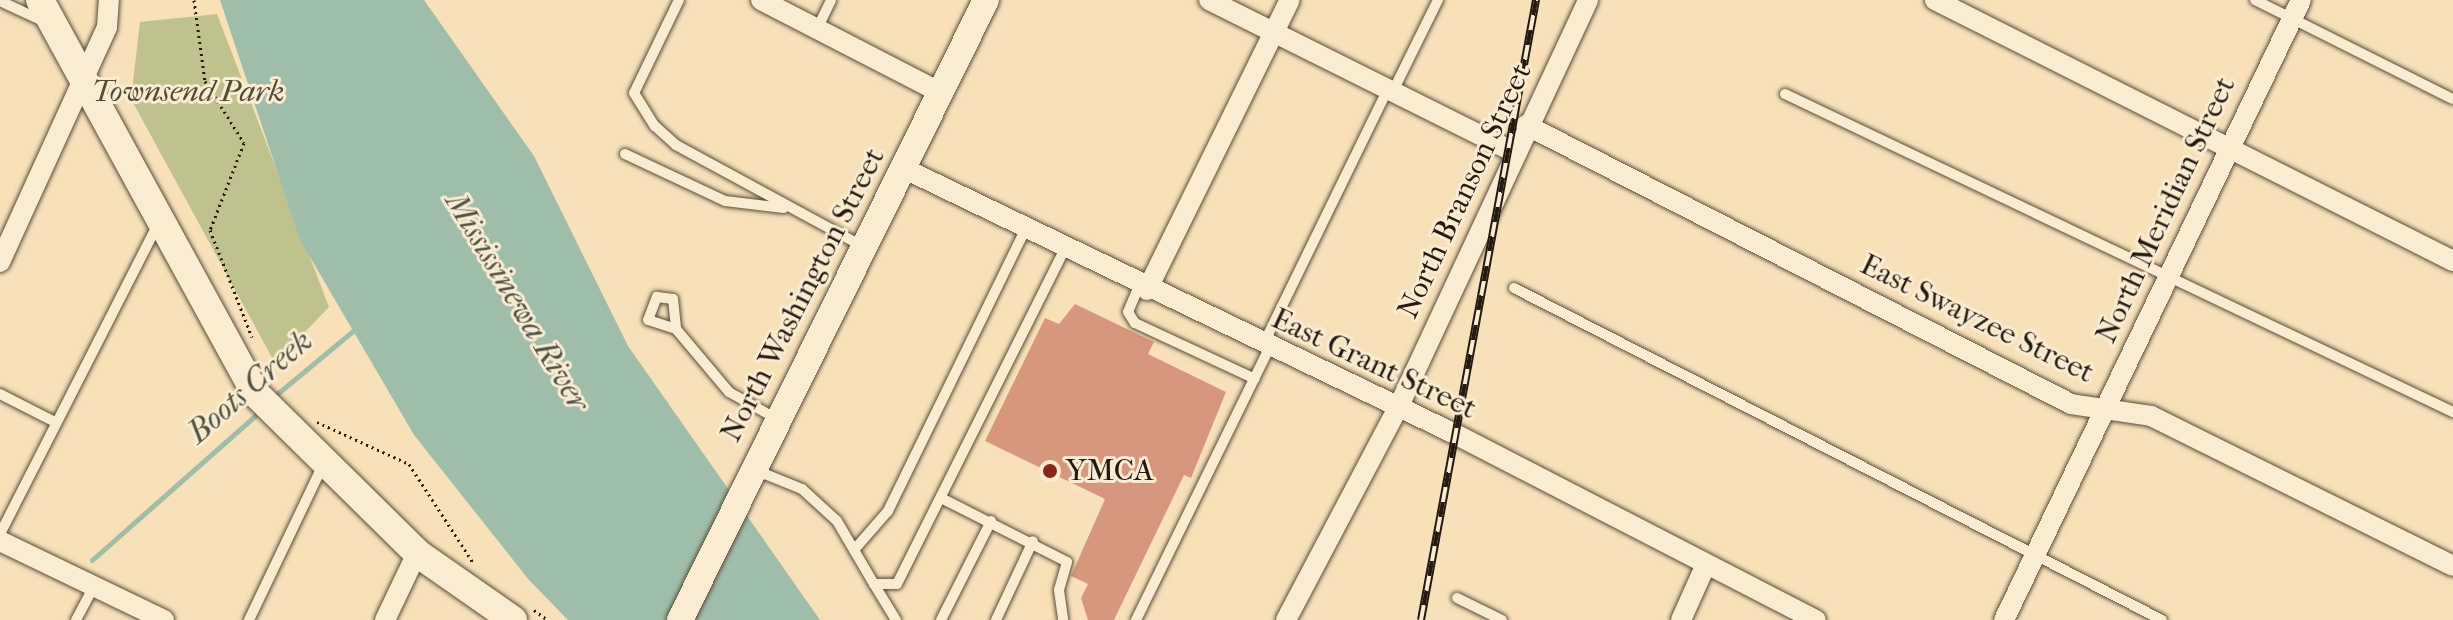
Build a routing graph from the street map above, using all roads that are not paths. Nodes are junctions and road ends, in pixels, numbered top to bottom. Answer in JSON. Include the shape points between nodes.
{"nodes":[{"id":1,"x":109,"y":0,"type":"edge"},
{"id":2,"x":679,"y":0,"type":"edge"},
{"id":3,"x":761,"y":0,"type":"edge"},
{"id":4,"x":831,"y":0,"type":"edge"},
{"id":5,"x":986,"y":0,"type":"edge"},
{"id":6,"x":1209,"y":0,"type":"edge"},
{"id":7,"x":1290,"y":0,"type":"edge"},
{"id":8,"x":1438,"y":0,"type":"edge"},
{"id":9,"x":1588,"y":0,"type":"edge"},
{"id":10,"x":1935,"y":0,"type":"edge"},
{"id":11,"x":2255,"y":0,"type":"edge"},
{"id":12,"x":0,"y":1,"type":"edge"},
{"id":13,"x":2297,"y":9,"type":"edge"},
{"id":14,"x":45,"y":12,"type":"edge"},
{"id":15,"x":817,"y":29,"type":"junction"},
{"id":16,"x":1274,"y":33,"type":"junction"},
{"id":17,"x":82,"y":85,"type":"junction"},
{"id":18,"x":1390,"y":90,"type":"junction"},
{"id":19,"x":939,"y":92,"type":"junction"},
{"id":20,"x":1785,"y":94,"type":"dead end"},
{"id":21,"x":2453,"y":99,"type":"edge"},
{"id":22,"x":1526,"y":125,"type":"junction"},
{"id":23,"x":2225,"y":150,"type":"junction"},
{"id":24,"x":1514,"y":152,"type":"junction"},
{"id":25,"x":625,"y":154,"type":"dead end"},
{"id":26,"x":903,"y":168,"type":"junction"},
{"id":27,"x":789,"y":209,"type":"junction"},
{"id":28,"x":158,"y":224,"type":"junction"},
{"id":29,"x":1024,"y":232,"type":"junction"},
{"id":30,"x":864,"y":246,"type":"junction"},
{"id":31,"x":1065,"y":249,"type":"junction"},
{"id":32,"x":1,"y":256,"type":"edge"},
{"id":33,"x":2453,"y":261,"type":"edge"},
{"id":34,"x":2166,"y":278,"type":"junction"},
{"id":35,"x":1143,"y":288,"type":"junction"},
{"id":36,"x":1514,"y":288,"type":"dead end"},
{"id":37,"x":676,"y":329,"type":"dead end"},
{"id":38,"x":1266,"y":346,"type":"junction"},
{"id":39,"x":1255,"y":379,"type":"junction"},
{"id":40,"x":0,"y":394,"type":"edge"},
{"id":41,"x":1398,"y":408,"type":"junction"},
{"id":42,"x":2105,"y":410,"type":"junction"},
{"id":43,"x":2453,"y":412,"type":"edge"},
{"id":44,"x":777,"y":419,"type":"junction"},
{"id":45,"x":55,"y":422,"type":"junction"},
{"id":46,"x":323,"y":465,"type":"junction"},
{"id":47,"x":748,"y":477,"type":"junction"},
{"id":48,"x":943,"y":499,"type":"junction"},
{"id":49,"x":991,"y":521,"type":"junction"},
{"id":50,"x":0,"y":534,"type":"edge"},
{"id":51,"x":0,"y":541,"type":"edge"},
{"id":52,"x":1033,"y":541,"type":"junction"},
{"id":53,"x":854,"y":550,"type":"junction"},
{"id":54,"x":417,"y":553,"type":"junction"},
{"id":55,"x":2035,"y":555,"type":"junction"},
{"id":56,"x":1706,"y":564,"type":"junction"},
{"id":57,"x":2453,"y":566,"type":"edge"},
{"id":58,"x":874,"y":584,"type":"junction"},
{"id":59,"x":94,"y":586,"type":"junction"},
{"id":60,"x":1457,"y":598,"type":"dead end"},
{"id":61,"x":1061,"y":607,"type":"junction"},
{"id":62,"x":519,"y":612,"type":"edge"},
{"id":63,"x":76,"y":620,"type":"edge"},
{"id":64,"x":164,"y":620,"type":"edge"},
{"id":65,"x":249,"y":620,"type":"edge"},
{"id":66,"x":385,"y":620,"type":"edge"},
{"id":67,"x":680,"y":620,"type":"edge"},
{"id":68,"x":896,"y":620,"type":"edge"},
{"id":69,"x":941,"y":620,"type":"edge"},
{"id":70,"x":996,"y":620,"type":"edge"},
{"id":71,"x":1055,"y":620,"type":"edge"},
{"id":72,"x":1063,"y":620,"type":"edge"},
{"id":73,"x":1136,"y":620,"type":"edge"},
{"id":74,"x":1286,"y":620,"type":"edge"},
{"id":75,"x":1502,"y":620,"type":"edge"},
{"id":76,"x":1681,"y":620,"type":"edge"},
{"id":77,"x":1816,"y":620,"type":"edge"},
{"id":78,"x":2004,"y":620,"type":"edge"},
{"id":79,"x":2162,"y":620,"type":"edge"}],
"edges":[{"from":1,"to":17,"type":"street","via":[[107,27]]},
{"from":2,"to":27,"type":"lane","via":[[634,93],[676,145]]},
{"from":3,"to":15,"type":"street"},
{"from":4,"to":15,"type":"lane"},
{"from":5,"to":19,"type":"street","name":"North Washington Street"},
{"from":6,"to":16,"type":"street"},
{"from":7,"to":16,"type":"street"},
{"from":8,"to":18,"type":"lane"},
{"from":9,"to":22,"type":"street","name":"North Branson Street"},
{"from":10,"to":23,"type":"street"},
{"from":11,"to":13,"type":"lane"},
{"from":12,"to":14,"type":"lane"},
{"from":13,"to":21,"type":"lane"},
{"from":13,"to":23,"type":"street","name":"North Meridian Street"},
{"from":14,"to":17,"type":"main road"},
{"from":15,"to":19,"type":"street"},
{"from":16,"to":18,"type":"street"},
{"from":16,"to":35,"type":"street"},
{"from":17,"to":28,"type":"main road"},
{"from":17,"to":32,"type":"street"},
{"from":18,"to":24,"type":"street"},
{"from":18,"to":38,"type":"lane"},
{"from":19,"to":26,"type":"street","name":"North Washington Street"},
{"from":20,"to":34,"type":"lane"},
{"from":22,"to":24,"type":"street","name":"North Branson Street"},
{"from":22,"to":42,"type":"street","name":"East Swayzee Street","via":[[2071,404]]},
{"from":23,"to":33,"type":"street"},
{"from":23,"to":34,"type":"street","name":"North Meridian Street"},
{"from":24,"to":41,"type":"street","name":"North Branson Street"},
{"from":25,"to":27,"type":"lane","via":[[725,201]]},
{"from":26,"to":29,"type":"street","name":"East Grant Street"},
{"from":26,"to":30,"type":"street","name":"North Washington Street"},
{"from":27,"to":30,"type":"lane"},
{"from":28,"to":45,"type":"lane"},
{"from":28,"to":46,"type":"main road","via":[[255,393]]},
{"from":29,"to":31,"type":"street","name":"East Grant Street"},
{"from":29,"to":53,"type":"lane","via":[[888,511]]},
{"from":30,"to":44,"type":"street","name":"North Washington Street"},
{"from":31,"to":35,"type":"street","name":"East Grant Street"},
{"from":31,"to":48,"type":"lane"},
{"from":34,"to":42,"type":"street","name":"North Meridian Street"},
{"from":34,"to":43,"type":"lane","via":[[2200,287]]},
{"from":35,"to":38,"type":"street","name":"East Grant Street"},
{"from":35,"to":39,"type":"lane","via":[[1128,312],[1135,323]]},
{"from":36,"to":55,"type":"lane"},
{"from":37,"to":44,"type":"lane","via":[[729,392]]},
{"from":38,"to":39,"type":"lane"},
{"from":38,"to":41,"type":"street","name":"East Grant Street"},
{"from":39,"to":73,"type":"lane"},
{"from":40,"to":45,"type":"lane"},
{"from":41,"to":56,"type":"street","name":"East Grant Street"},
{"from":41,"to":74,"type":"street","name":"North Branson Street"},
{"from":42,"to":55,"type":"street","name":"North Meridian Street"},
{"from":42,"to":57,"type":"street","name":"East Swayzee Street","via":[[2151,416]]},
{"from":44,"to":47,"type":"street","name":"North Washington Street"},
{"from":45,"to":50,"type":"lane"},
{"from":46,"to":54,"type":"main road"},
{"from":46,"to":65,"type":"lane"},
{"from":47,"to":53,"type":"lane","via":[[802,489],[837,521]]},
{"from":47,"to":67,"type":"street","name":"North Washington Street"},
{"from":48,"to":49,"type":"lane"},
{"from":48,"to":58,"type":"lane","via":[[897,584]]},
{"from":49,"to":52,"type":"lane"},
{"from":49,"to":69,"type":"lane"},
{"from":51,"to":59,"type":"street"},
{"from":52,"to":61,"type":"lane","via":[[1067,562]]},
{"from":52,"to":70,"type":"lane"},
{"from":53,"to":58,"type":"lane"},
{"from":54,"to":62,"type":"main road"},
{"from":54,"to":66,"type":"street"},
{"from":55,"to":78,"type":"street","name":"North Meridian Street"},
{"from":55,"to":79,"type":"lane"},
{"from":56,"to":76,"type":"street"},
{"from":56,"to":77,"type":"street","name":"East Grant Street"},
{"from":58,"to":68,"type":"lane"},
{"from":59,"to":63,"type":"lane"},
{"from":59,"to":64,"type":"street"},
{"from":60,"to":75,"type":"lane"},
{"from":61,"to":71,"type":"lane"},
{"from":61,"to":72,"type":"lane"}]}
